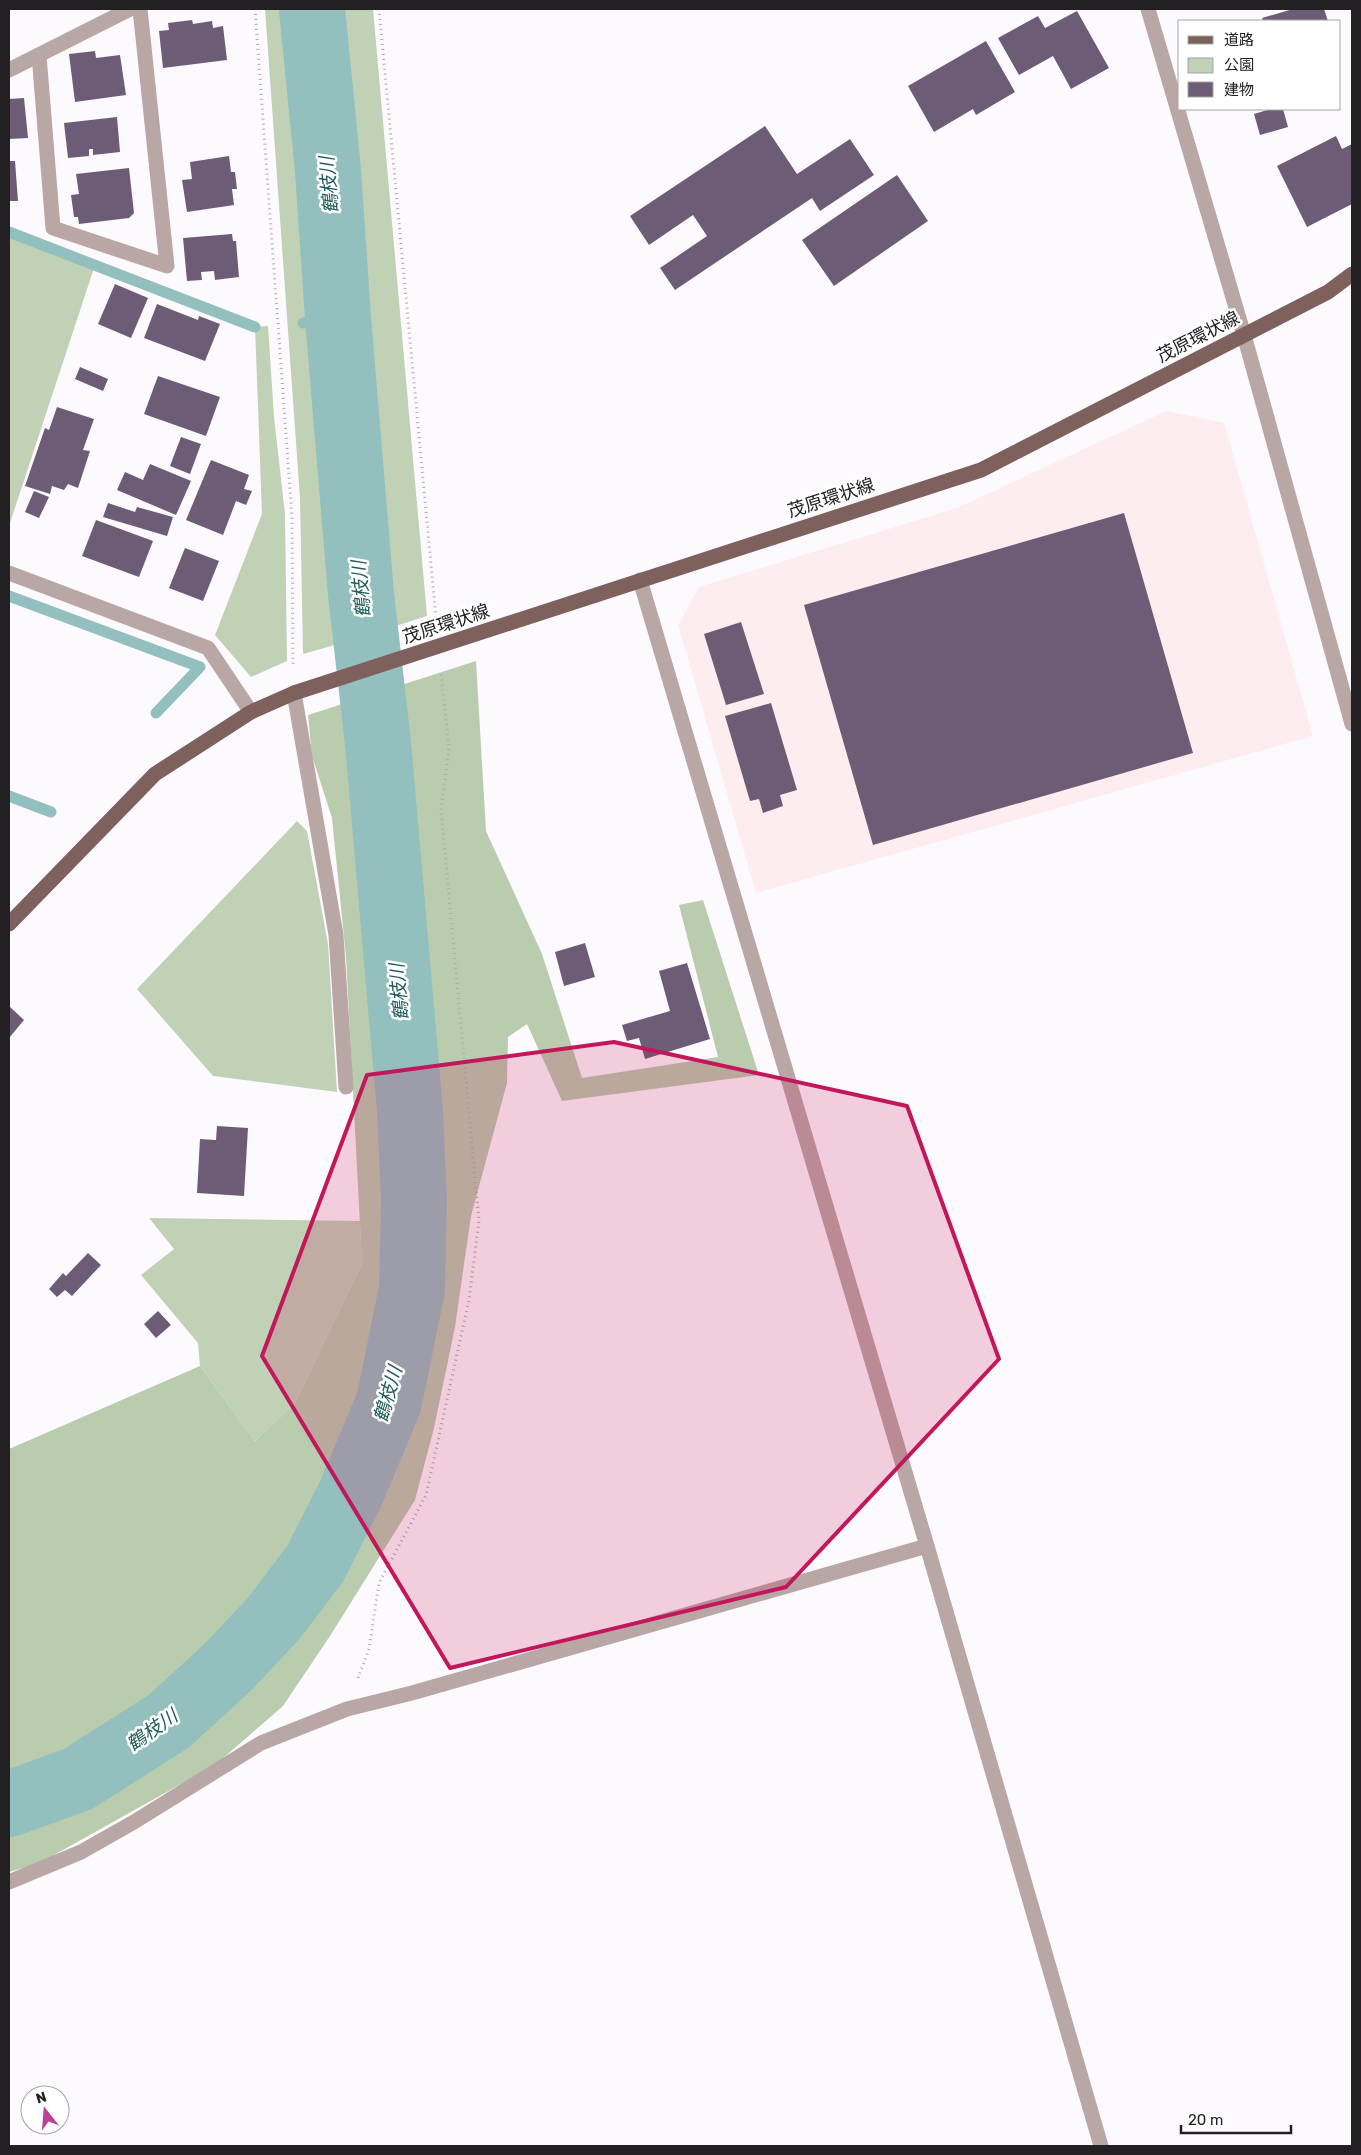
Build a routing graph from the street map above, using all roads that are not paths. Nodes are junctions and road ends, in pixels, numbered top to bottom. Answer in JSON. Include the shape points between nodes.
{"nodes":[{"id":1,"x":130,"y":9,"type":"edge"},
{"id":2,"x":140,"y":9,"type":"edge"},
{"id":3,"x":1148,"y":9,"type":"edge"},
{"id":4,"x":39,"y":55,"type":"junction"},
{"id":5,"x":9,"y":70,"type":"edge"},
{"id":6,"x":1352,"y":274,"type":"edge"},
{"id":7,"x":1244,"y":335,"type":"junction"},
{"id":8,"x":9,"y":573,"type":"edge"},
{"id":9,"x":640,"y":580,"type":"junction"},
{"id":10,"x":294,"y":693,"type":"junction"},
{"id":11,"x":251,"y":712,"type":"junction"},
{"id":12,"x":1352,"y":724,"type":"edge"},
{"id":13,"x":9,"y":924,"type":"edge"},
{"id":14,"x":346,"y":1087,"type":"dead end"},
{"id":15,"x":928,"y":1546,"type":"junction"},
{"id":16,"x":9,"y":1882,"type":"edge"},
{"id":17,"x":1101,"y":2146,"type":"edge"}],
"edges":[{"from":1,"to":4,"type":"street"},
{"from":2,"to":4,"type":"street","via":[[167,266],[53,228]]},
{"from":3,"to":7,"type":"street"},
{"from":4,"to":5,"type":"street"},
{"from":6,"to":7,"type":"main road","name":"茂原環状線","via":[[1328,292]]},
{"from":7,"to":9,"type":"main road","name":"茂原環状線","via":[[981,470]]},
{"from":7,"to":12,"type":"street"},
{"from":8,"to":11,"type":"street","via":[[208,648]]},
{"from":9,"to":10,"type":"main road","name":"茂原環状線"},
{"from":9,"to":15,"type":"street"},
{"from":10,"to":11,"type":"main road","name":"茂原環状線"},
{"from":10,"to":14,"type":"street","via":[[336,935]]},
{"from":11,"to":13,"type":"main road","name":"茂原環状線","via":[[155,774]]},
{"from":15,"to":16,"type":"street","via":[[431,1688],[346,1709],[261,1743],[81,1852]]},
{"from":15,"to":17,"type":"street"}]}
